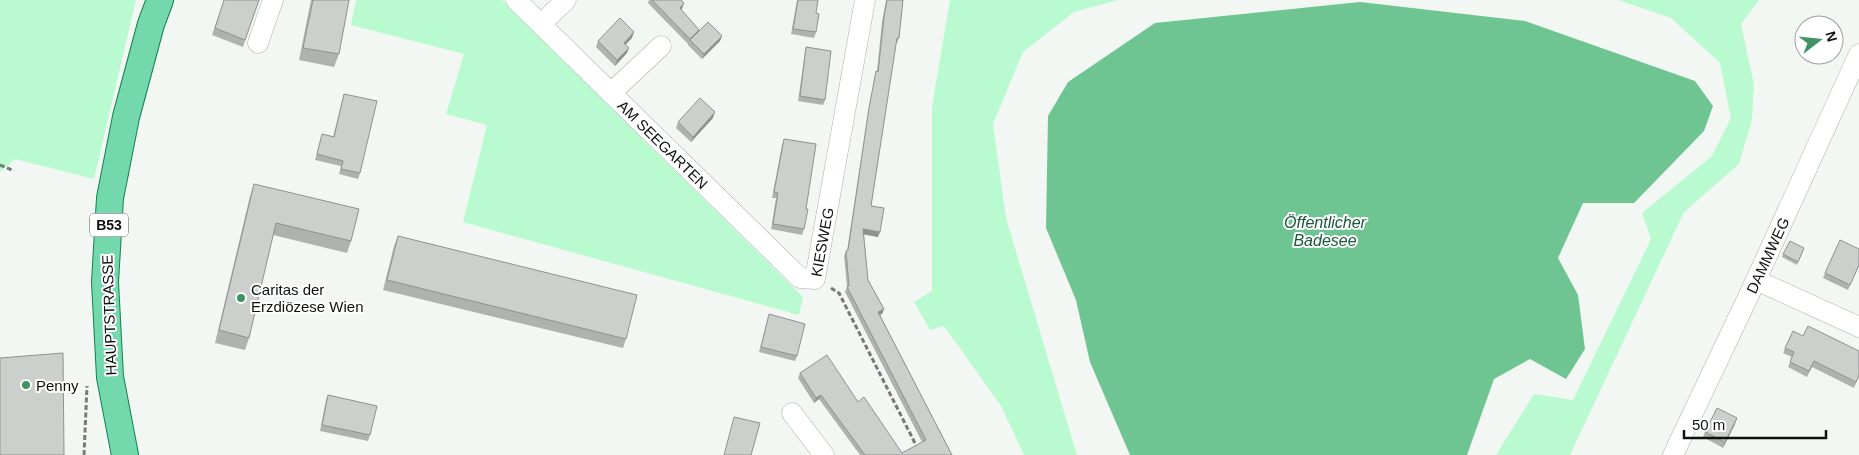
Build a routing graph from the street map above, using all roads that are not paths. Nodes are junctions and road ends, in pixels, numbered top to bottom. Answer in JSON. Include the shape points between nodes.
{"nodes":[{"id":1,"x":160,"y":0,"type":"edge"},
{"id":2,"x":273,"y":0,"type":"edge"},
{"id":3,"x":516,"y":0,"type":"edge"},
{"id":4,"x":566,"y":0,"type":"edge"},
{"id":5,"x":865,"y":0,"type":"edge"},
{"id":6,"x":541,"y":24,"type":"junction"},
{"id":7,"x":258,"y":43,"type":"dead end"},
{"id":8,"x":661,"y":46,"type":"dead end"},
{"id":9,"x":1859,"y":54,"type":"edge"},
{"id":10,"x":611,"y":93,"type":"junction"},
{"id":11,"x":815,"y":279,"type":"joint"},
{"id":12,"x":1756,"y":280,"type":"junction"},
{"id":13,"x":1859,"y":327,"type":"edge"},
{"id":14,"x":792,"y":413,"type":"dead end"},
{"id":15,"x":124,"y":455,"type":"edge"},
{"id":16,"x":824,"y":455,"type":"edge"},
{"id":17,"x":1673,"y":455,"type":"edge"}],
"edges":[{"from":1,"to":15,"type":"main road","name":"HAUPTSTRASSE","number":"B53","via":[[126,117],[110,198],[105,282],[110,377]]},
{"from":2,"to":7,"type":"street"},
{"from":3,"to":6,"type":"street","name":"AM SEEGARTEN"},
{"from":4,"to":6,"type":"street"},
{"from":5,"to":11,"type":"street","name":"KIESWEG"},
{"from":6,"to":10,"type":"street","name":"AM SEEGARTEN"},
{"from":8,"to":10,"type":"street"},
{"from":9,"to":12,"type":"street","name":"DAMMWEG"},
{"from":10,"to":11,"type":"street","name":"AM SEEGARTEN","via":[[800,278]]},
{"from":12,"to":13,"type":"street"},
{"from":12,"to":17,"type":"street","name":"DAMMWEG"},
{"from":14,"to":16,"type":"street"}]}
